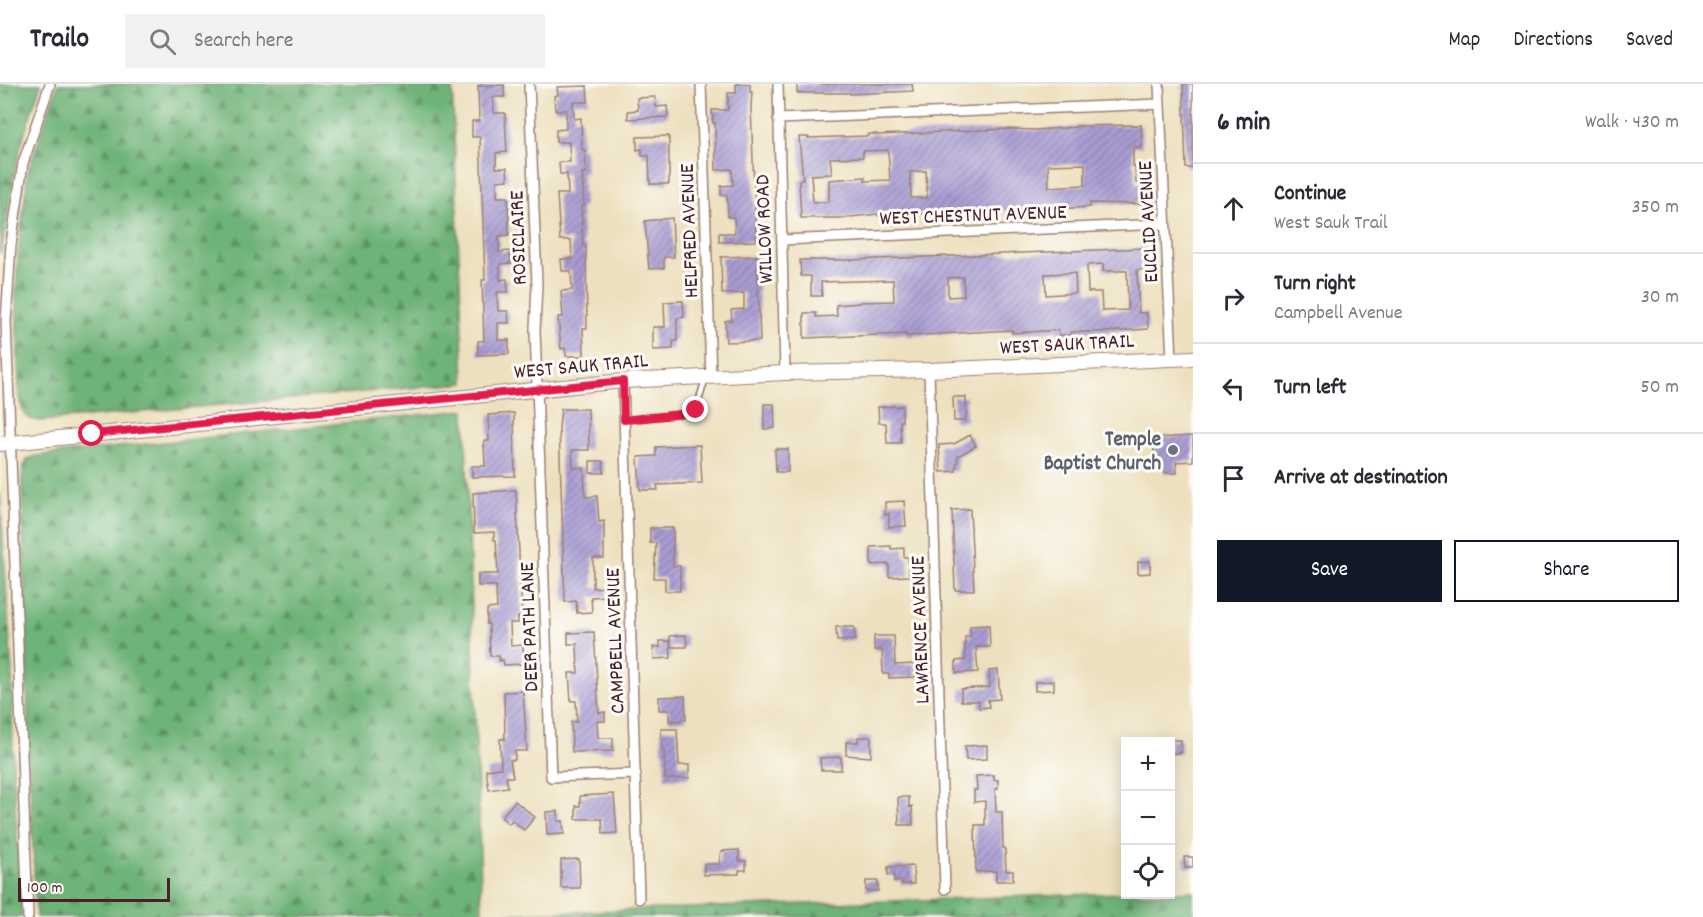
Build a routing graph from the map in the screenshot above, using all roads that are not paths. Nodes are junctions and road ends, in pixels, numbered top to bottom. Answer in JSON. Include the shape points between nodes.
{"nodes":[{"id":1,"x":50,"y":84,"type":"edge"},
{"id":2,"x":529,"y":84,"type":"edge"},
{"id":3,"x":701,"y":84,"type":"edge"},
{"id":4,"x":778,"y":84,"type":"edge"},
{"id":5,"x":1159,"y":84,"type":"edge"},
{"id":6,"x":1160,"y":104,"type":"junction"},
{"id":7,"x":778,"y":118,"type":"junction"},
{"id":8,"x":1166,"y":224,"type":"junction"},
{"id":9,"x":782,"y":240,"type":"junction"},
{"id":10,"x":1193,"y":358,"type":"edge"},
{"id":11,"x":1172,"y":359,"type":"junction"},
{"id":12,"x":929,"y":370,"type":"junction"},
{"id":13,"x":785,"y":373,"type":"junction"},
{"id":14,"x":708,"y":377,"type":"junction"},
{"id":15,"x":623,"y":381,"type":"junction"},
{"id":16,"x":537,"y":390,"type":"junction"},
{"id":17,"x":624,"y":420,"type":"junction"},
{"id":18,"x":5,"y":443,"type":"edge"},
{"id":19,"x":636,"y":774,"type":"junction"},
{"id":20,"x":945,"y":889,"type":"dead end"},
{"id":21,"x":639,"y":899,"type":"dead end"},
{"id":22,"x":28,"y":917,"type":"edge"}],
"edges":[{"from":1,"to":18,"type":"street","via":[[23,163],[10,244]]},
{"from":2,"to":16,"type":"street","name":"ROSICLAIRE"},
{"from":3,"to":14,"type":"street","name":"HELFRED AVENUE"},
{"from":4,"to":7,"type":"street","name":"WILLOW ROAD"},
{"from":5,"to":6,"type":"street","name":"EUCLID AVENUE"},
{"from":6,"to":7,"type":"street"},
{"from":6,"to":8,"type":"street","name":"EUCLID AVENUE"},
{"from":7,"to":9,"type":"street","name":"WILLOW ROAD"},
{"from":8,"to":9,"type":"street","name":"WEST CHESTNUT AVENUE"},
{"from":8,"to":11,"type":"street","name":"EUCLID AVENUE"},
{"from":9,"to":13,"type":"street","name":"WILLOW ROAD"},
{"from":10,"to":11,"type":"main road","name":"WEST SAUK TRAIL"},
{"from":11,"to":12,"type":"main road","name":"WEST SAUK TRAIL"},
{"from":12,"to":13,"type":"main road","name":"WEST SAUK TRAIL"},
{"from":12,"to":20,"type":"street","name":"LAWRENCE AVENUE"},
{"from":13,"to":14,"type":"main road","name":"WEST SAUK TRAIL"},
{"from":14,"to":15,"type":"main road","name":"WEST SAUK TRAIL"},
{"from":14,"to":17,"type":"lane","via":[[693,413]]},
{"from":15,"to":16,"type":"main road","name":"WEST SAUK TRAIL"},
{"from":15,"to":17,"type":"street","name":"CAMPBELL AVENUE"},
{"from":16,"to":18,"type":"main road","name":"WEST SAUK TRAIL"},
{"from":16,"to":19,"type":"street","name":"DEER PATH LANE","via":[[551,777]]},
{"from":17,"to":19,"type":"street","name":"CAMPBELL AVENUE"},
{"from":18,"to":22,"type":"street"},
{"from":19,"to":21,"type":"street","name":"CAMPBELL AVENUE"}]}
